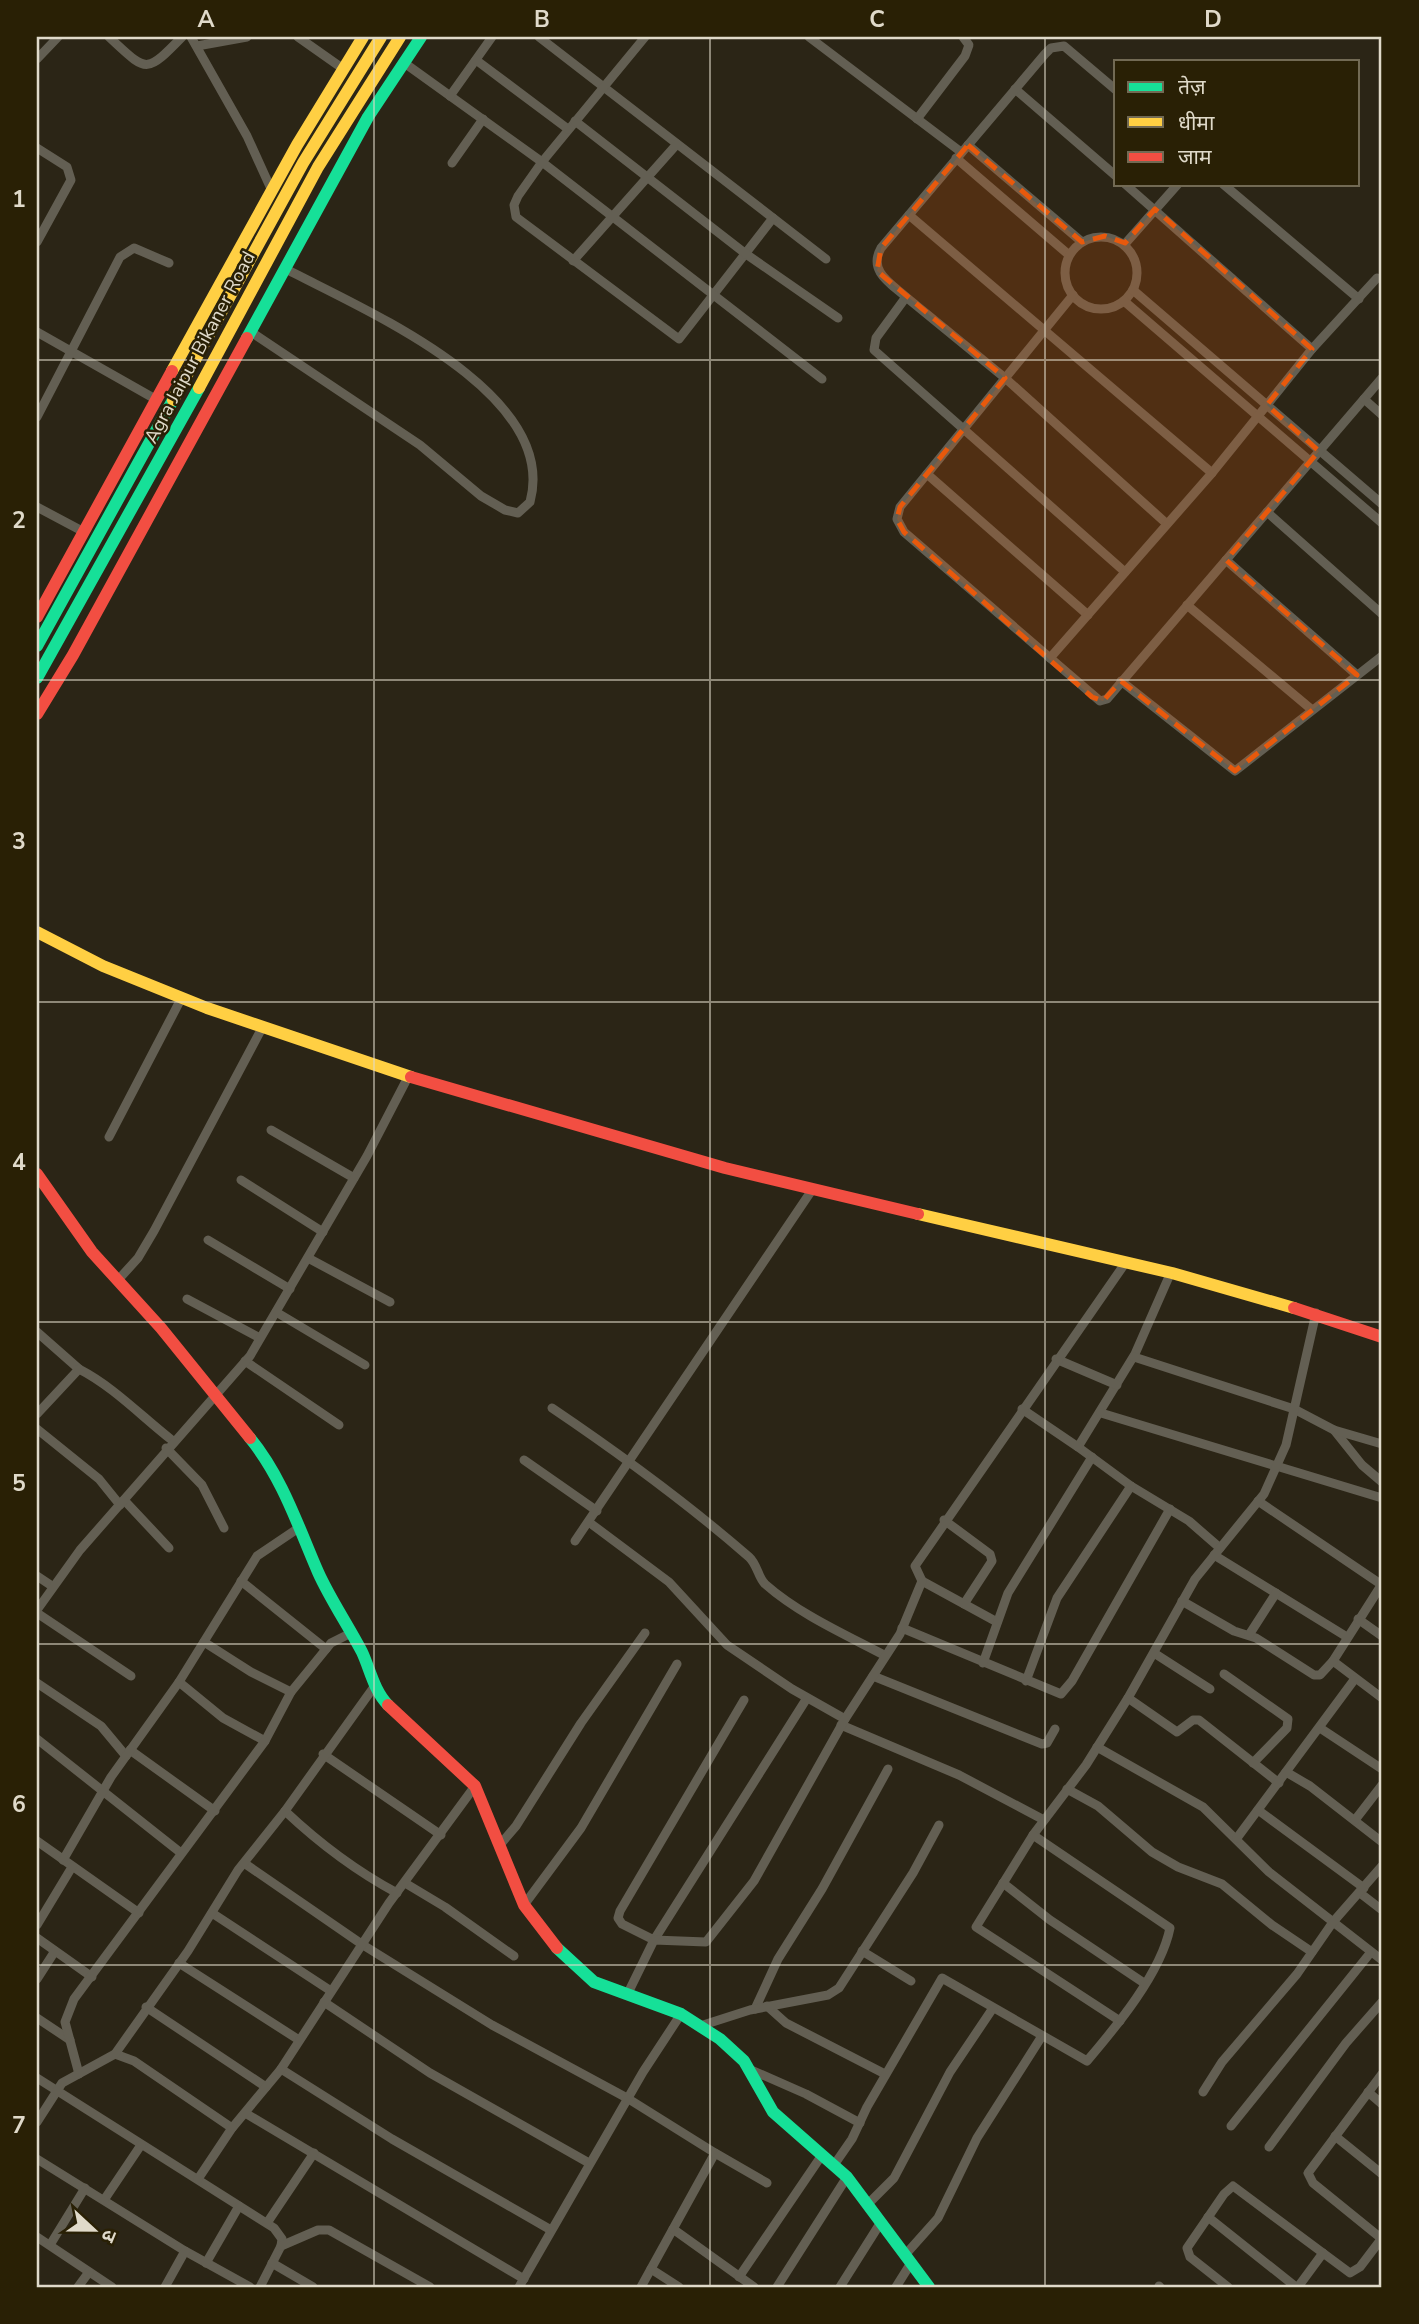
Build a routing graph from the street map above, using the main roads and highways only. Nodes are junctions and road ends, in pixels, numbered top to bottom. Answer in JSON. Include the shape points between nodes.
{"nodes":[{"id":1,"x":363,"y":37,"type":"edge"},
{"id":2,"x":381,"y":37,"type":"edge"},
{"id":3,"x":400,"y":37,"type":"edge"},
{"id":4,"x":421,"y":37,"type":"edge"},
{"id":5,"x":38,"y":615,"type":"edge"},
{"id":6,"x":52,"y":619,"type":"junction"},
{"id":7,"x":37,"y":646,"type":"edge"},
{"id":8,"x":37,"y":678,"type":"edge"},
{"id":9,"x":37,"y":713,"type":"edge"},
{"id":10,"x":37,"y":932,"type":"edge"},
{"id":11,"x":37,"y":1174,"type":"edge"},
{"id":12,"x":1382,"y":1337,"type":"edge"},
{"id":13,"x":929,"y":2287,"type":"edge"}],
"edges":[{"from":1,"to":5,"type":"main road","via":[[272,191]]},
{"from":2,"to":6,"type":"main road","name":"Agra Jaipur Bikaner Road","via":[[303,163]]},
{"from":3,"to":8,"type":"main road","name":"Agra Jaipur Bikaner Road","via":[[318,167]]},
{"from":4,"to":9,"type":"main road","via":[[369,117]]},
{"from":5,"to":6,"type":"main road"},
{"from":6,"to":7,"type":"main road","name":"Agra Jaipur Bikaner Road"},
{"from":10,"to":12,"type":"main road","via":[[64,950],[181,999],[408,1077],[812,1190],[1171,1272],[1316,1313]]},
{"from":11,"to":13,"type":"main road","via":[[92,1252],[264,1455],[381,1698],[475,1786],[524,1905],[554,1945],[594,1982],[681,2014],[720,2039],[749,2069],[773,2112],[847,2177]]}]}
